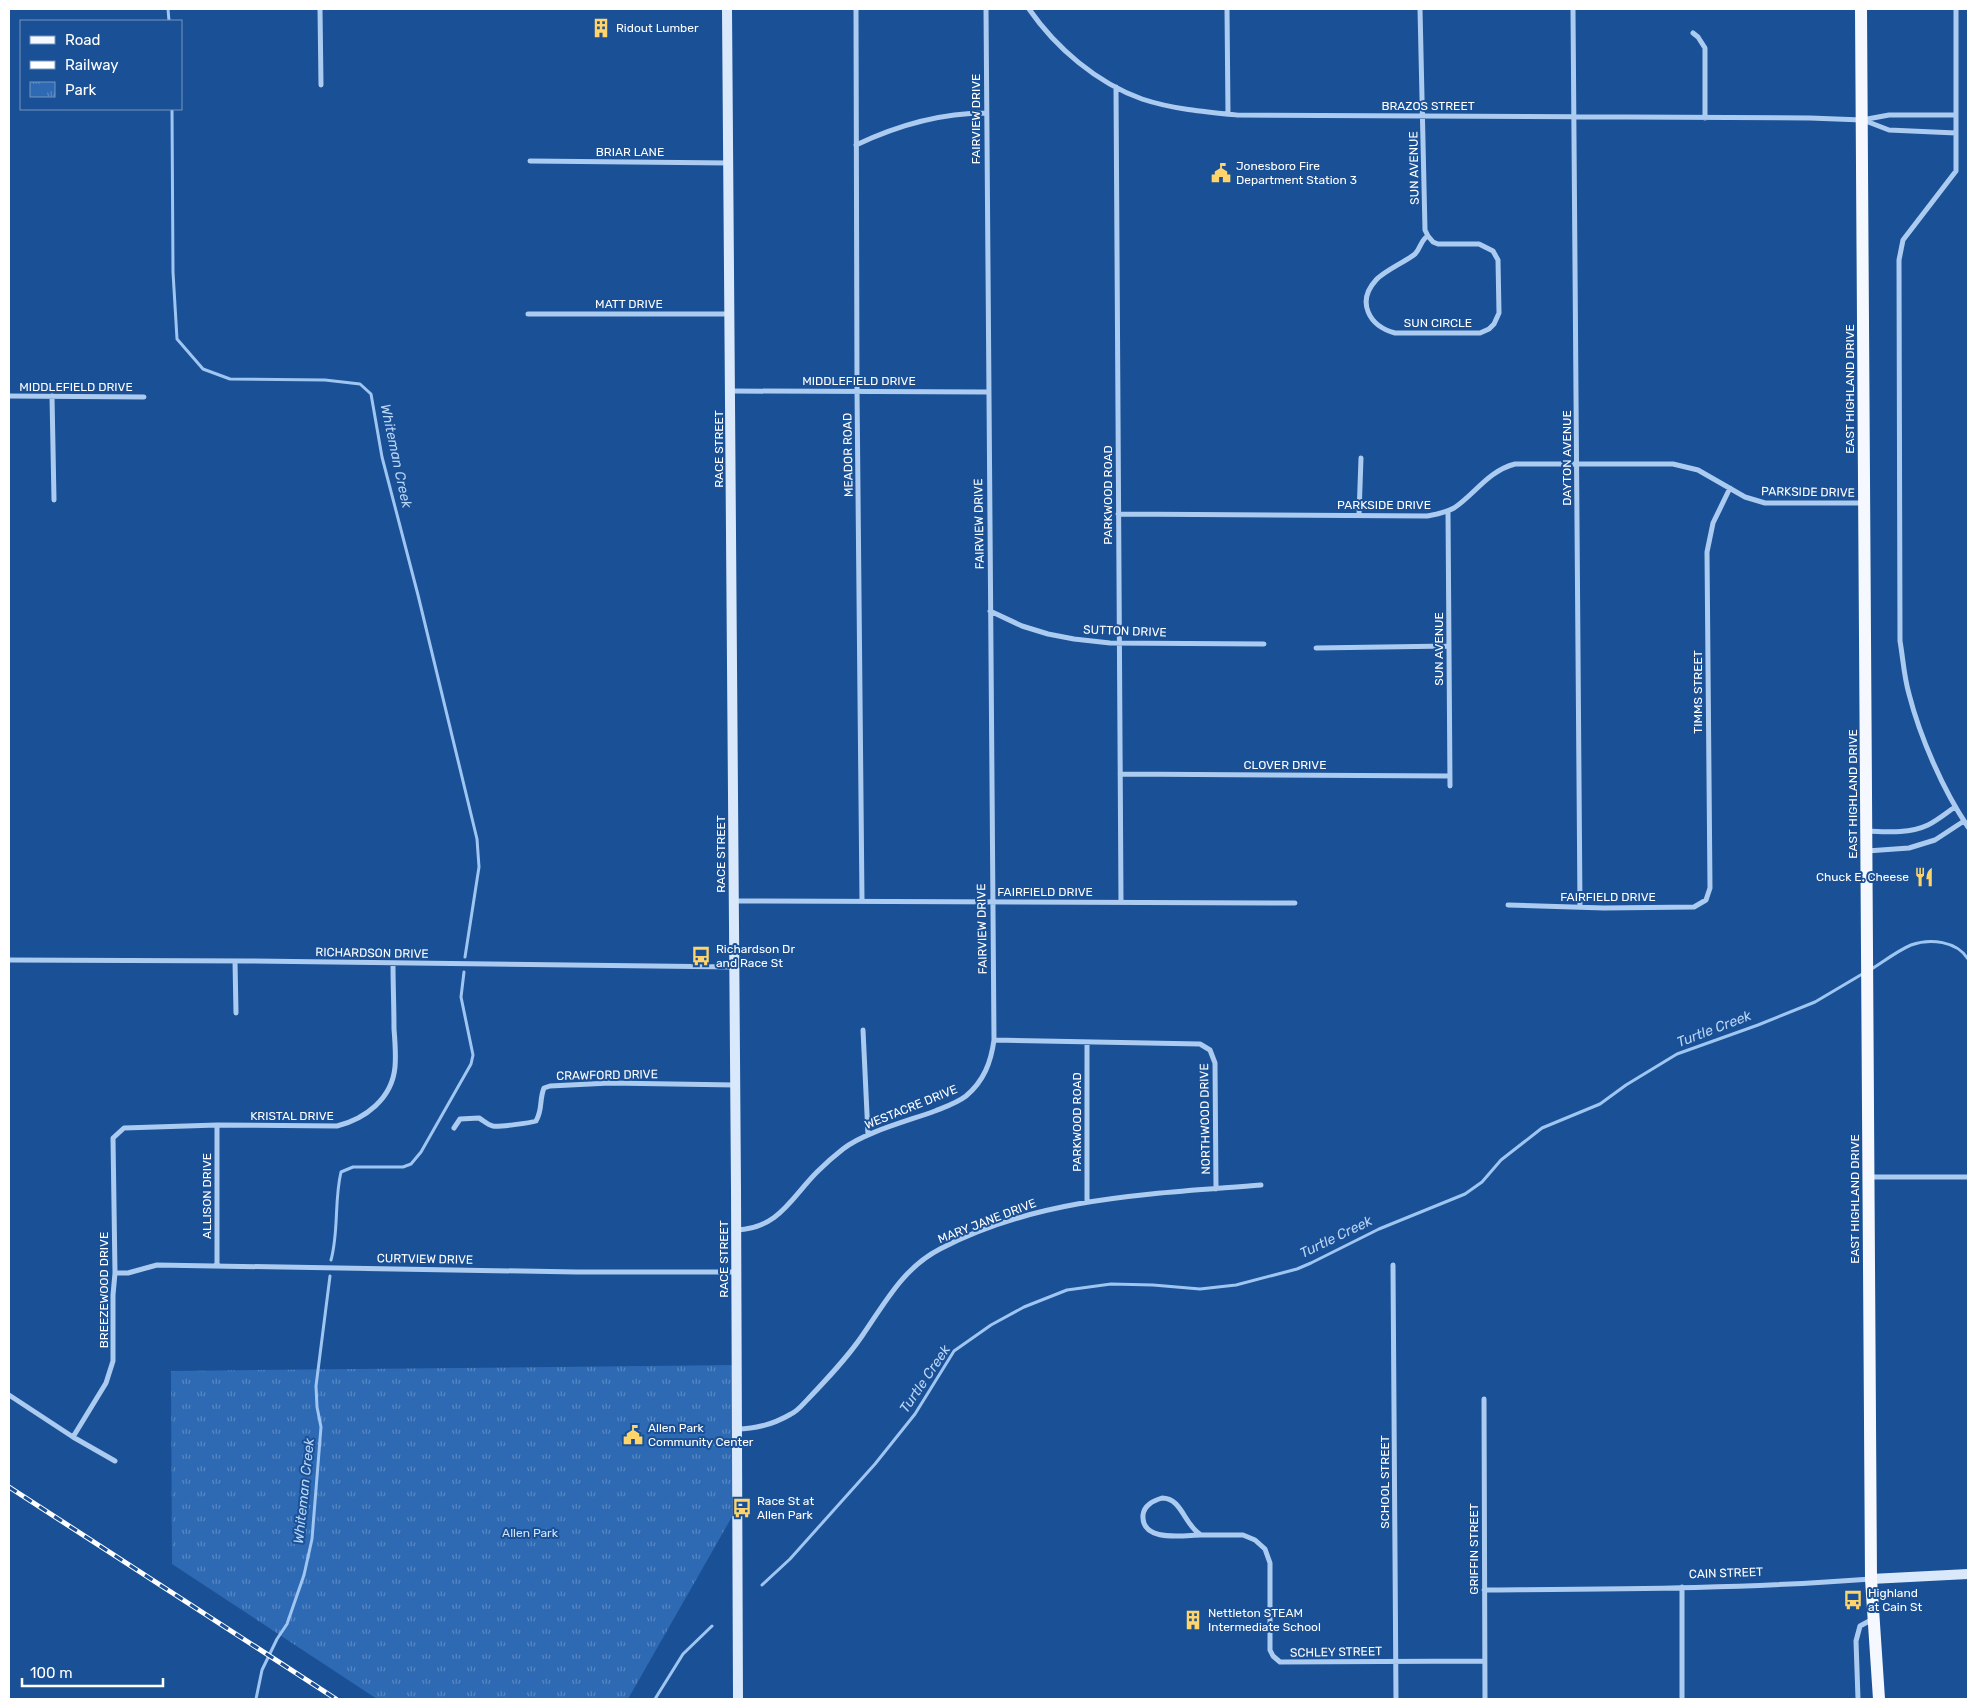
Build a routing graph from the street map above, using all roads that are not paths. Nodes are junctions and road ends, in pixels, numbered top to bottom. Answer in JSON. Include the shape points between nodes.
{"nodes":[{"id":1,"x":320,"y":9,"type":"edge"},
{"id":2,"x":727,"y":9,"type":"edge"},
{"id":3,"x":856,"y":9,"type":"edge"},
{"id":4,"x":986,"y":9,"type":"edge"},
{"id":5,"x":1031,"y":9,"type":"edge"},
{"id":6,"x":1227,"y":9,"type":"edge"},
{"id":7,"x":1420,"y":9,"type":"edge"},
{"id":8,"x":1573,"y":9,"type":"edge"},
{"id":9,"x":1861,"y":9,"type":"edge"},
{"id":10,"x":1956,"y":9,"type":"edge"},
{"id":11,"x":1693,"y":33,"type":"dead end"},
{"id":12,"x":321,"y":85,"type":"dead end"},
{"id":13,"x":1116,"y":87,"type":"junction"},
{"id":14,"x":986,"y":113,"type":"junction"},
{"id":15,"x":1228,"y":114,"type":"junction"},
{"id":16,"x":1956,"y":115,"type":"junction"},
{"id":17,"x":1423,"y":117,"type":"junction"},
{"id":18,"x":1574,"y":117,"type":"junction"},
{"id":19,"x":1704,"y":118,"type":"junction"},
{"id":20,"x":1862,"y":120,"type":"junction"},
{"id":21,"x":1956,"y":132,"type":"junction"},
{"id":22,"x":856,"y":145,"type":"junction"},
{"id":23,"x":530,"y":162,"type":"dead end"},
{"id":24,"x":729,"y":163,"type":"junction"},
{"id":25,"x":1428,"y":236,"type":"junction"},
{"id":26,"x":528,"y":314,"type":"dead end"},
{"id":27,"x":730,"y":314,"type":"junction"},
{"id":28,"x":731,"y":390,"type":"junction"},
{"id":29,"x":857,"y":390,"type":"junction"},
{"id":30,"x":988,"y":392,"type":"junction"},
{"id":31,"x":9,"y":396,"type":"edge"},
{"id":32,"x":52,"y":396,"type":"junction"},
{"id":33,"x":144,"y":397,"type":"dead end"},
{"id":34,"x":1361,"y":458,"type":"dead end"},
{"id":35,"x":1577,"y":464,"type":"junction"},
{"id":36,"x":1730,"y":488,"type":"junction"},
{"id":37,"x":54,"y":500,"type":"dead end"},
{"id":38,"x":1864,"y":503,"type":"junction"},
{"id":39,"x":1448,"y":511,"type":"junction"},
{"id":40,"x":1118,"y":514,"type":"junction"},
{"id":41,"x":1360,"y":515,"type":"junction"},
{"id":42,"x":990,"y":611,"type":"junction"},
{"id":43,"x":1119,"y":643,"type":"junction"},
{"id":44,"x":1264,"y":644,"type":"dead end"},
{"id":45,"x":1449,"y":646,"type":"junction"},
{"id":46,"x":1316,"y":648,"type":"dead end"},
{"id":47,"x":1120,"y":774,"type":"junction"},
{"id":48,"x":1450,"y":776,"type":"junction"},
{"id":49,"x":1450,"y":786,"type":"dead end"},
{"id":50,"x":1955,"y":808,"type":"junction"},
{"id":51,"x":1964,"y":821,"type":"junction"},
{"id":52,"x":1968,"y":827,"type":"edge"},
{"id":53,"x":1867,"y":831,"type":"junction"},
{"id":54,"x":1867,"y":851,"type":"junction"},
{"id":55,"x":734,"y":900,"type":"junction"},
{"id":56,"x":1706,"y":900,"type":"joint"},
{"id":57,"x":862,"y":901,"type":"junction"},
{"id":58,"x":991,"y":902,"type":"junction"},
{"id":59,"x":1121,"y":902,"type":"junction"},
{"id":60,"x":1296,"y":903,"type":"dead end"},
{"id":61,"x":1508,"y":905,"type":"dead end"},
{"id":62,"x":1580,"y":907,"type":"junction"},
{"id":63,"x":9,"y":960,"type":"edge"},
{"id":64,"x":235,"y":961,"type":"junction"},
{"id":65,"x":393,"y":963,"type":"junction"},
{"id":66,"x":734,"y":967,"type":"junction"},
{"id":67,"x":236,"y":1013,"type":"dead end"},
{"id":68,"x":863,"y":1030,"type":"dead end"},
{"id":69,"x":994,"y":1040,"type":"junction"},
{"id":70,"x":1087,"y":1042,"type":"junction"},
{"id":71,"x":735,"y":1085,"type":"junction"},
{"id":72,"x":217,"y":1125,"type":"junction"},
{"id":73,"x":454,"y":1128,"type":"dead end"},
{"id":74,"x":116,"y":1133,"type":"joint"},
{"id":75,"x":868,"y":1136,"type":"junction"},
{"id":76,"x":1868,"y":1177,"type":"junction"},
{"id":77,"x":1968,"y":1177,"type":"edge"},
{"id":78,"x":1261,"y":1185,"type":"dead end"},
{"id":79,"x":1216,"y":1189,"type":"junction"},
{"id":80,"x":1087,"y":1202,"type":"junction"},
{"id":81,"x":736,"y":1230,"type":"junction"},
{"id":82,"x":1394,"y":1265,"type":"dead end"},
{"id":83,"x":218,"y":1266,"type":"junction"},
{"id":84,"x":736,"y":1272,"type":"junction"},
{"id":85,"x":115,"y":1273,"type":"junction"},
{"id":86,"x":9,"y":1395,"type":"edge"},
{"id":87,"x":1484,"y":1399,"type":"dead end"},
{"id":88,"x":737,"y":1429,"type":"junction"},
{"id":89,"x":73,"y":1436,"type":"junction"},
{"id":90,"x":115,"y":1461,"type":"dead end"},
{"id":91,"x":1202,"y":1535,"type":"junction"},
{"id":92,"x":1968,"y":1574,"type":"edge"},
{"id":93,"x":1871,"y":1579,"type":"junction"},
{"id":94,"x":1682,"y":1587,"type":"junction"},
{"id":95,"x":1484,"y":1590,"type":"junction"},
{"id":96,"x":1874,"y":1619,"type":"junction"},
{"id":97,"x":1484,"y":1661,"type":"junction"},
{"id":98,"x":1396,"y":1662,"type":"junction"},
{"id":99,"x":738,"y":1699,"type":"edge"},
{"id":100,"x":1396,"y":1699,"type":"edge"},
{"id":101,"x":1485,"y":1699,"type":"edge"},
{"id":102,"x":1682,"y":1699,"type":"edge"},
{"id":103,"x":1858,"y":1699,"type":"edge"},
{"id":104,"x":1879,"y":1699,"type":"edge"}],
"edges":[{"from":1,"to":12,"type":"street"},
{"from":2,"to":24,"type":"street","name":"RACE STREET"},
{"from":3,"to":22,"type":"street","name":"MEADOR ROAD"},
{"from":4,"to":14,"type":"street","name":"FAIRVIEW DRIVE"},
{"from":5,"to":13,"type":"street","name":"BRAZOS STREET","via":[[1065,51]]},
{"from":6,"to":15,"type":"street"},
{"from":7,"to":17,"type":"street","name":"SUN AVENUE"},
{"from":8,"to":18,"type":"street","name":"DAYTON AVENUE"},
{"from":9,"to":20,"type":"main road","name":"EAST HIGHLAND DRIVE"},
{"from":10,"to":16,"type":"street"},
{"from":11,"to":19,"type":"street","via":[[1704,48]]},
{"from":13,"to":15,"type":"street","name":"BRAZOS STREET","via":[[1152,102]]},
{"from":13,"to":40,"type":"street","name":"PARKWOOD ROAD"},
{"from":14,"to":22,"type":"street","via":[[922,120]]},
{"from":14,"to":30,"type":"street","name":"FAIRVIEW DRIVE"},
{"from":15,"to":17,"type":"street","name":"BRAZOS STREET"},
{"from":16,"to":20,"type":"street","via":[[1889,115]]},
{"from":16,"to":21,"type":"street"},
{"from":17,"to":18,"type":"street","name":"BRAZOS STREET"},
{"from":17,"to":25,"type":"street","name":"SUN AVENUE","via":[[1425,230]]},
{"from":18,"to":19,"type":"street","name":"BRAZOS STREET"},
{"from":18,"to":35,"type":"street","name":"DAYTON AVENUE"},
{"from":19,"to":20,"type":"street","name":"BRAZOS STREET"},
{"from":20,"to":21,"type":"street","via":[[1889,130]]},
{"from":20,"to":38,"type":"main road","name":"EAST HIGHLAND DRIVE"},
{"from":21,"to":50,"type":"street","via":[[1956,171],[1903,240],[1898,278],[1900,641],[1908,693],[1920,730]]},
{"from":22,"to":29,"type":"street","name":"MEADOR ROAD"},
{"from":23,"to":24,"type":"street","name":"BRIAR LANE"},
{"from":24,"to":27,"type":"street","name":"RACE STREET"},
{"from":25,"to":25,"type":"street","name":"SUN CIRCLE","via":[[1438,244],[1479,244],[1493,251],[1499,266],[1499,313],[1489,329],[1480,333],[1395,333],[1372,320],[1366,302],[1374,282],[1416,253]]},
{"from":26,"to":27,"type":"street","name":"MATT DRIVE"},
{"from":27,"to":28,"type":"street","name":"RACE STREET"},
{"from":28,"to":29,"type":"street","name":"MIDDLEFIELD DRIVE"},
{"from":28,"to":55,"type":"street","name":"RACE STREET"},
{"from":29,"to":30,"type":"street","name":"MIDDLEFIELD DRIVE"},
{"from":29,"to":57,"type":"street","name":"MEADOR ROAD"},
{"from":30,"to":42,"type":"street","name":"FAIRVIEW DRIVE"},
{"from":31,"to":32,"type":"street","name":"MIDDLEFIELD DRIVE"},
{"from":32,"to":33,"type":"street","name":"MIDDLEFIELD DRIVE"},
{"from":32,"to":37,"type":"street"},
{"from":34,"to":41,"type":"street"},
{"from":35,"to":36,"type":"street","name":"PARKSIDE DRIVE","via":[[1674,464],[1698,470]]},
{"from":35,"to":39,"type":"street","name":"PARKSIDE DRIVE","via":[[1514,464],[1504,467]]},
{"from":35,"to":62,"type":"street","name":"DAYTON AVENUE"},
{"from":36,"to":38,"type":"street","name":"PARKSIDE DRIVE","via":[[1753,501],[1765,503]]},
{"from":36,"to":56,"type":"street","name":"TIMMS STREET","via":[[1713,523],[1707,552],[1710,888]]},
{"from":38,"to":53,"type":"main road","name":"EAST HIGHLAND DRIVE"},
{"from":39,"to":41,"type":"street","name":"PARKSIDE DRIVE","via":[[1427,516]]},
{"from":39,"to":45,"type":"street","name":"SUN AVENUE"},
{"from":40,"to":41,"type":"street","name":"PARKSIDE DRIVE"},
{"from":40,"to":43,"type":"street","name":"PARKWOOD ROAD"},
{"from":42,"to":43,"type":"street","name":"SUTTON DRIVE","via":[[1048,634],[1074,640]]},
{"from":42,"to":58,"type":"street","name":"FAIRVIEW DRIVE"},
{"from":43,"to":44,"type":"street","name":"SUTTON DRIVE"},
{"from":43,"to":47,"type":"street","name":"PARKWOOD ROAD"},
{"from":45,"to":46,"type":"street"},
{"from":45,"to":48,"type":"street","name":"SUN AVENUE"},
{"from":47,"to":48,"type":"street","name":"CLOVER DRIVE"},
{"from":47,"to":59,"type":"street","name":"PARKWOOD ROAD"},
{"from":48,"to":49,"type":"street","name":"SUN AVENUE"},
{"from":50,"to":51,"type":"street"},
{"from":50,"to":53,"type":"street","via":[[1912,830]]},
{"from":51,"to":52,"type":"street"},
{"from":51,"to":54,"type":"street","via":[[1935,840],[1909,848]]},
{"from":53,"to":54,"type":"main road","name":"EAST HIGHLAND DRIVE"},
{"from":54,"to":76,"type":"main road","name":"EAST HIGHLAND DRIVE"},
{"from":55,"to":57,"type":"street","name":"FAIRFIELD DRIVE"},
{"from":55,"to":66,"type":"street","name":"RACE STREET"},
{"from":56,"to":62,"type":"street","name":"FAIRFIELD DRIVE","via":[[1694,907]]},
{"from":57,"to":58,"type":"street","name":"FAIRFIELD DRIVE"},
{"from":58,"to":59,"type":"street","name":"FAIRFIELD DRIVE"},
{"from":58,"to":69,"type":"street","name":"FAIRVIEW DRIVE"},
{"from":59,"to":60,"type":"street","name":"FAIRFIELD DRIVE"},
{"from":61,"to":62,"type":"street","name":"FAIRFIELD DRIVE"},
{"from":63,"to":64,"type":"street","name":"RICHARDSON DRIVE"},
{"from":64,"to":65,"type":"street","name":"RICHARDSON DRIVE"},
{"from":64,"to":67,"type":"street"},
{"from":65,"to":66,"type":"street","name":"RICHARDSON DRIVE"},
{"from":65,"to":72,"type":"street","name":"KRISTAL DRIVE","via":[[395,1067],[388,1089],[377,1105],[359,1119],[337,1126]]},
{"from":66,"to":71,"type":"street","name":"RACE STREET"},
{"from":68,"to":75,"type":"street"},
{"from":69,"to":70,"type":"street"},
{"from":69,"to":75,"type":"street","name":"WESTACRE DRIVE","via":[[989,1065],[974,1089],[964,1098]]},
{"from":70,"to":79,"type":"street","name":"NORTHWOOD DRIVE","via":[[1200,1044],[1210,1050],[1215,1063]]},
{"from":70,"to":80,"type":"street","name":"PARKWOOD ROAD"},
{"from":71,"to":73,"type":"street","name":"CRAWFORD DRIVE","via":[[610,1083],[550,1086],[541,1094],[541,1112],[536,1121],[495,1126],[480,1118],[460,1119]]},
{"from":71,"to":81,"type":"street","name":"RACE STREET"},
{"from":72,"to":74,"type":"street","name":"KRISTAL DRIVE","via":[[124,1128]]},
{"from":72,"to":83,"type":"street","name":"ALLISON DRIVE"},
{"from":74,"to":85,"type":"street","name":"BREEZEWOOD DRIVE","via":[[112,1141]]},
{"from":75,"to":81,"type":"street","name":"WESTACRE DRIVE","via":[[844,1148],[773,1220]]},
{"from":76,"to":77,"type":"street"},
{"from":76,"to":93,"type":"main road","name":"EAST HIGHLAND DRIVE"},
{"from":78,"to":79,"type":"street","name":"MARY JANE DRIVE"},
{"from":79,"to":80,"type":"street","name":"MARY JANE DRIVE"},
{"from":80,"to":88,"type":"street","name":"MARY JANE DRIVE","via":[[1023,1217],[953,1242],[921,1260],[892,1290],[844,1359],[793,1413],[762,1427]]},
{"from":81,"to":84,"type":"street","name":"RACE STREET"},
{"from":82,"to":98,"type":"street","name":"SCHOOL STREET"},
{"from":83,"to":84,"type":"street","name":"CURTVIEW DRIVE"},
{"from":83,"to":85,"type":"street","name":"CURTVIEW DRIVE","via":[[157,1265],[128,1274]]},
{"from":84,"to":88,"type":"street","name":"RACE STREET"},
{"from":85,"to":89,"type":"street","name":"BREEZEWOOD DRIVE","via":[[112,1368]]},
{"from":86,"to":89,"type":"street"},
{"from":87,"to":95,"type":"street","name":"GRIFFIN STREET"},
{"from":88,"to":99,"type":"street","name":"RACE STREET"},
{"from":89,"to":90,"type":"street"},
{"from":91,"to":91,"type":"street","via":[[1160,1536],[1149,1531],[1144,1522],[1144,1511],[1153,1501],[1162,1498],[1172,1500],[1189,1525]]},
{"from":91,"to":98,"type":"street","name":"SCHLEY STREET","via":[[1244,1535],[1262,1546],[1270,1563],[1269,1644],[1273,1656],[1283,1663]]},
{"from":92,"to":93,"type":"street","name":"CAIN STREET"},
{"from":93,"to":94,"type":"street","name":"CAIN STREET"},
{"from":93,"to":96,"type":"main road","name":"EAST HIGHLAND DRIVE"},
{"from":94,"to":95,"type":"street","name":"CAIN STREET"},
{"from":94,"to":102,"type":"street"},
{"from":95,"to":97,"type":"street","name":"GRIFFIN STREET"},
{"from":96,"to":103,"type":"street","via":[[1860,1626],[1856,1641]]},
{"from":96,"to":104,"type":"main road","name":"EAST HIGHLAND DRIVE"},
{"from":97,"to":98,"type":"street","name":"SCHLEY STREET"},
{"from":97,"to":101,"type":"street","name":"GRIFFIN STREET"},
{"from":98,"to":100,"type":"street","name":"SCHOOL STREET"}]}
